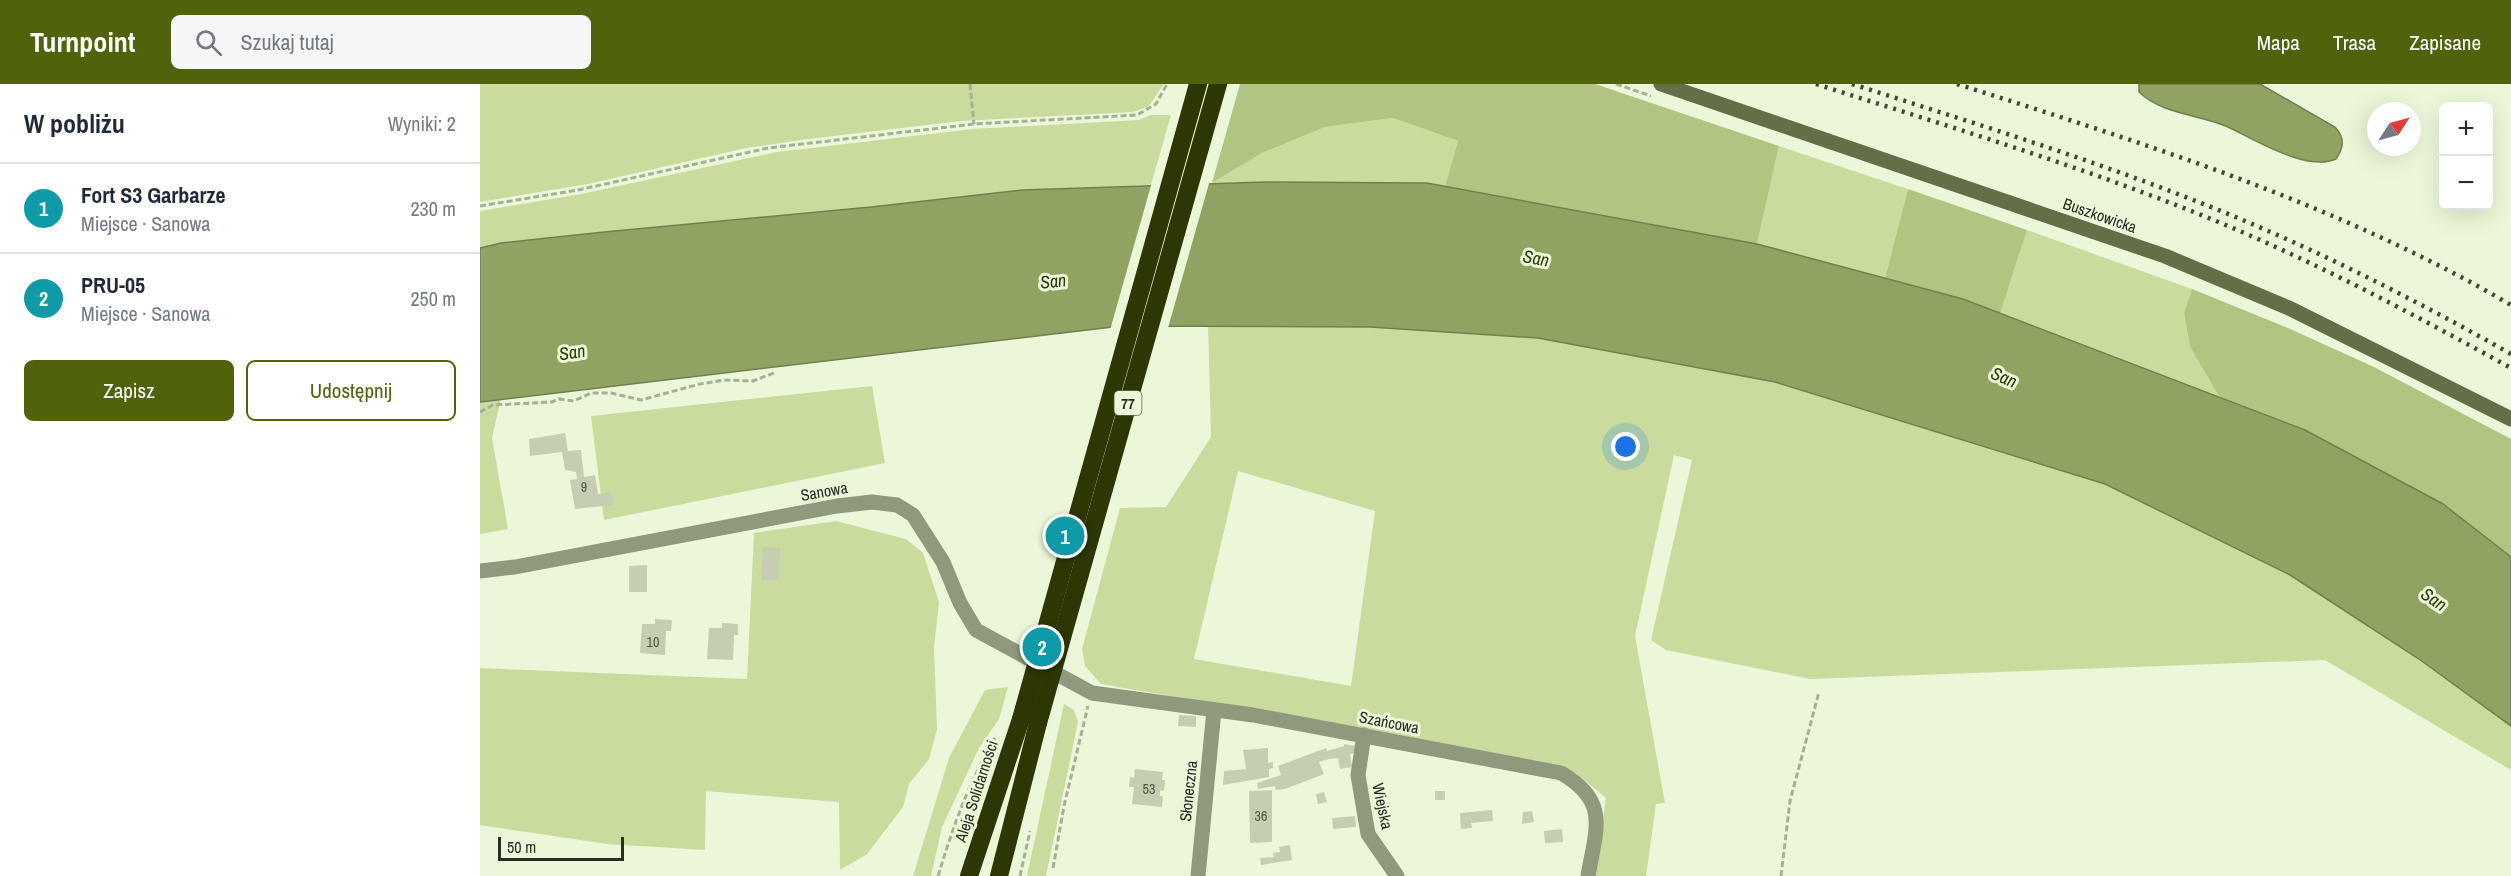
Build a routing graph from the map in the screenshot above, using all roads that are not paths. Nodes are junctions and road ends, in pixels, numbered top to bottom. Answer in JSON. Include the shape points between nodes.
{"nodes":[{"id":1,"x":1198,"y":84,"type":"edge"},
{"id":2,"x":1218,"y":84,"type":"edge"},
{"id":3,"x":1661,"y":92,"type":"edge"},
{"id":4,"x":2511,"y":419,"type":"edge"},
{"id":5,"x":480,"y":571,"type":"edge"},
{"id":6,"x":1092,"y":693,"type":"joint"},
{"id":7,"x":1214,"y":710,"type":"junction"},
{"id":8,"x":1029,"y":721,"type":"junction"},
{"id":9,"x":1364,"y":735,"type":"junction"},
{"id":10,"x":969,"y":876,"type":"edge"},
{"id":11,"x":999,"y":876,"type":"edge"},
{"id":12,"x":1198,"y":876,"type":"edge"},
{"id":13,"x":1397,"y":876,"type":"edge"},
{"id":14,"x":1588,"y":876,"type":"edge"}],
"edges":[{"from":1,"to":8,"type":"highway","number":"77","bridge":true},
{"from":2,"to":8,"type":"highway","number":"77","bridge":true},
{"from":3,"to":4,"type":"street","name":"Buszkowicka","via":[[2165,256],[2291,309]]},
{"from":5,"to":6,"type":"street","name":"Sanowa","via":[[837,506],[872,502],[897,505],[913,515],[928,535],[976,630]]},
{"from":6,"to":7,"type":"street","name":"Szańcowa"},
{"from":7,"to":9,"type":"street","name":"Szańcowa"},
{"from":7,"to":12,"type":"street","name":"Słoneczna"},
{"from":8,"to":10,"type":"highway","name":"Aleja Solidarności","number":"77"},
{"from":8,"to":11,"type":"highway","number":"77"},
{"from":9,"to":13,"type":"street","name":"Wiejska","via":[[1358,775],[1368,834]]},
{"from":9,"to":14,"type":"street","name":"Szańcowa","via":[[1561,773],[1581,784],[1598,816]]}]}
